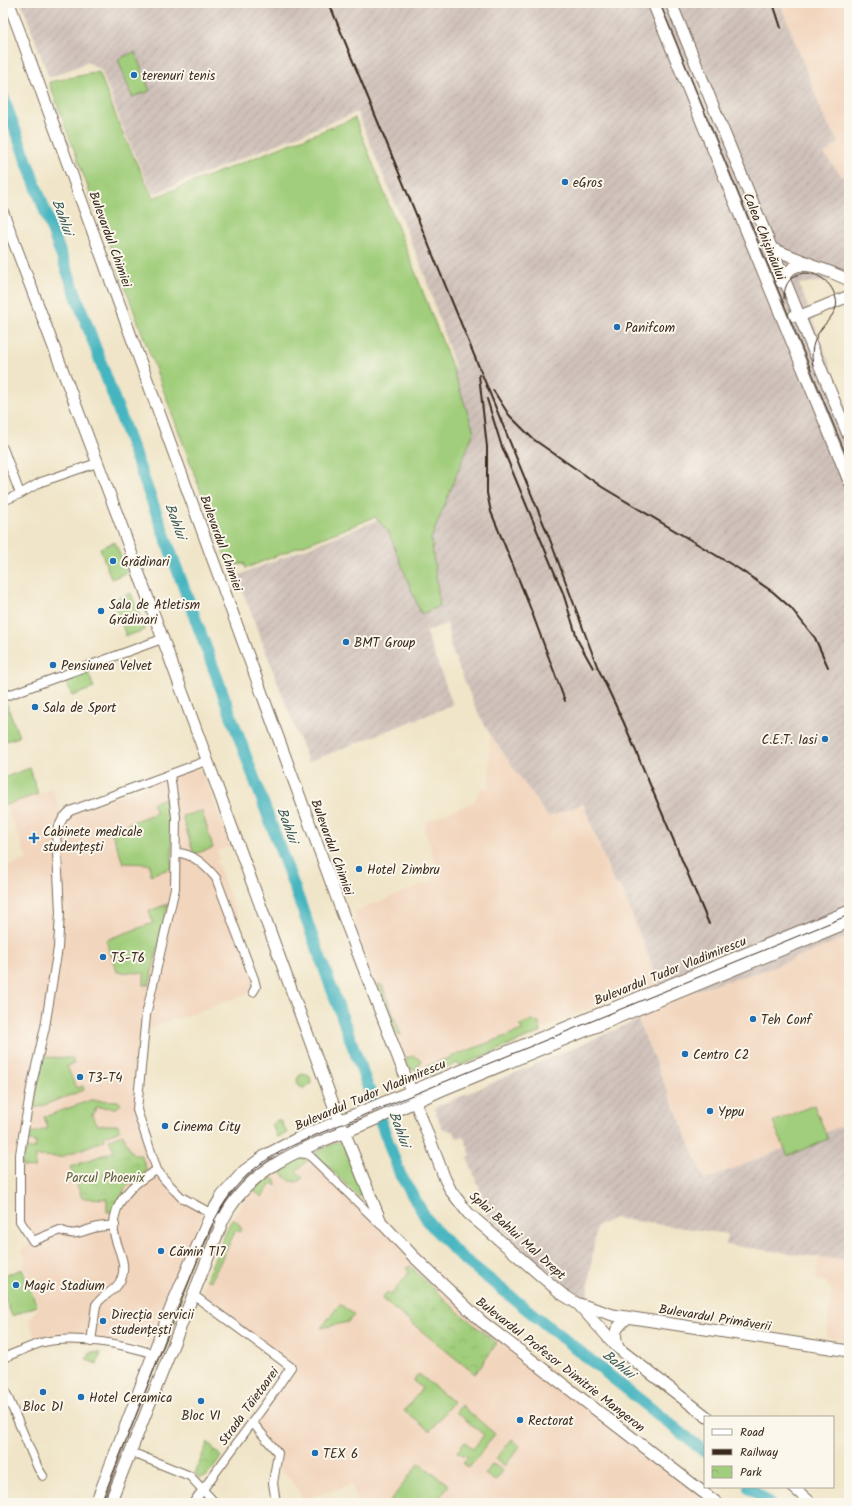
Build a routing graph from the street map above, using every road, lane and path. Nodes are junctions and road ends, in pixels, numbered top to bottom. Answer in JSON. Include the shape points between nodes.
{"nodes":[{"id":1,"x":9,"y":3,"type":"edge"},
{"id":2,"x":653,"y":3,"type":"edge"},
{"id":3,"x":671,"y":3,"type":"edge"},
{"id":4,"x":3,"y":214,"type":"edge"},
{"id":5,"x":773,"y":249,"type":"junction"},
{"id":6,"x":820,"y":268,"type":"junction"},
{"id":7,"x":784,"y":277,"type":"junction"},
{"id":8,"x":849,"y":280,"type":"edge"},
{"id":9,"x":849,"y":296,"type":"edge"},
{"id":10,"x":777,"y":304,"type":"junction"},
{"id":11,"x":800,"y":316,"type":"junction"},
{"id":12,"x":849,"y":437,"type":"edge"},
{"id":13,"x":3,"y":448,"type":"edge"},
{"id":14,"x":97,"y":462,"type":"junction"},
{"id":15,"x":849,"y":481,"type":"edge"},
{"id":16,"x":20,"y":494,"type":"junction"},
{"id":17,"x":3,"y":501,"type":"edge"},
{"id":18,"x":162,"y":639,"type":"junction"},
{"id":19,"x":3,"y":697,"type":"edge"},
{"id":20,"x":206,"y":761,"type":"junction"},
{"id":21,"x":170,"y":774,"type":"junction"},
{"id":22,"x":176,"y":853,"type":"junction"},
{"id":23,"x":849,"y":911,"type":"edge"},
{"id":24,"x":849,"y":922,"type":"edge"},
{"id":25,"x":254,"y":992,"type":"dead end"},
{"id":26,"x":414,"y":1096,"type":"junction"},
{"id":27,"x":340,"y":1120,"type":"junction"},
{"id":28,"x":344,"y":1132,"type":"junction"},
{"id":29,"x":294,"y":1153,"type":"junction"},
{"id":30,"x":157,"y":1170,"type":"junction"},
{"id":31,"x":211,"y":1214,"type":"junction"},
{"id":32,"x":223,"y":1220,"type":"junction"},
{"id":33,"x":115,"y":1225,"type":"junction"},
{"id":34,"x":393,"y":1237,"type":"junction"},
{"id":35,"x":192,"y":1294,"type":"junction"},
{"id":36,"x":578,"y":1304,"type":"junction"},
{"id":37,"x":628,"y":1317,"type":"junction"},
{"id":38,"x":91,"y":1342,"type":"junction"},
{"id":39,"x":618,"y":1348,"type":"junction"},
{"id":40,"x":849,"y":1351,"type":"edge"},
{"id":41,"x":154,"y":1354,"type":"junction"},
{"id":42,"x":3,"y":1358,"type":"edge"},
{"id":43,"x":3,"y":1386,"type":"edge"},
{"id":44,"x":706,"y":1416,"type":"edge"},
{"id":45,"x":252,"y":1422,"type":"junction"},
{"id":46,"x":138,"y":1455,"type":"dead end"},
{"id":47,"x":43,"y":1476,"type":"dead end"},
{"id":48,"x":794,"y":1488,"type":"edge"},
{"id":49,"x":202,"y":1489,"type":"junction"},
{"id":50,"x":96,"y":1503,"type":"edge"},
{"id":51,"x":110,"y":1503,"type":"edge"},
{"id":52,"x":193,"y":1503,"type":"edge"},
{"id":53,"x":215,"y":1503,"type":"edge"},
{"id":54,"x":276,"y":1503,"type":"edge"},
{"id":55,"x":716,"y":1503,"type":"edge"},
{"id":56,"x":811,"y":1503,"type":"edge"}],
"edges":[{"from":1,"to":26,"type":"main road","name":"Bulevardul Chimiei","via":[[360,961],[398,1062]]},
{"from":2,"to":10,"type":"main road","name":"Calea Chișinăului"},
{"from":3,"to":5,"type":"main road","name":"Calea Chișinăului"},
{"from":4,"to":14,"type":"main road"},
{"from":5,"to":6,"type":"main road"},
{"from":5,"to":7,"type":"main road","name":"Calea Chișinăului"},
{"from":6,"to":7,"type":"main road","via":[[798,266]]},
{"from":6,"to":8,"type":"main road"},
{"from":7,"to":10,"type":"main road"},
{"from":7,"to":11,"type":"main road","name":"Calea Chișinăului"},
{"from":9,"to":11,"type":"main road"},
{"from":10,"to":11,"type":"main road","via":[[788,314]]},
{"from":10,"to":15,"type":"main road","name":"Calea Chișinăului"},
{"from":11,"to":12,"type":"main road","name":"Calea Chișinăului"},
{"from":13,"to":16,"type":"street"},
{"from":14,"to":16,"type":"street","via":[[41,482]]},
{"from":14,"to":18,"type":"main road"},
{"from":16,"to":17,"type":"street"},
{"from":18,"to":19,"type":"street"},
{"from":18,"to":20,"type":"main road"},
{"from":20,"to":21,"type":"street"},
{"from":20,"to":27,"type":"main road","name":"Bulevardul Profesor Dimitrie Mangeron"},
{"from":21,"to":22,"type":"street","via":[[174,796]]},
{"from":21,"to":33,"type":"street","via":[[70,811],[58,824],[56,832],[60,912],[58,948],[22,1141],[19,1176],[20,1220],[33,1240],[60,1230],[70,1234]]},
{"from":22,"to":25,"type":"street","via":[[189,855],[209,869],[216,878],[254,979]]},
{"from":22,"to":30,"type":"street","via":[[173,903],[146,1015],[137,1110]]},
{"from":23,"to":26,"type":"main road","name":"Bulevardul Tudor Vladimirescu"},
{"from":24,"to":26,"type":"main road","name":"Bulevardul Tudor Vladimirescu"},
{"from":26,"to":27,"type":"main road","name":"Bulevardul Tudor Vladimirescu","via":[[396,1097]]},
{"from":26,"to":28,"type":"main road","name":"Bulevardul Tudor Vladimirescu","via":[[401,1109]]},
{"from":26,"to":36,"type":"main road","name":"Splai Bahlui Mal Drept","via":[[444,1180],[459,1202],[468,1213],[562,1294]]},
{"from":27,"to":28,"type":"main road","name":"Bulevardul Profesor Dimitrie Mangeron"},
{"from":27,"to":31,"type":"main road","name":"Bulevardul Tudor Vladimirescu","via":[[275,1149],[253,1163],[236,1178]]},
{"from":28,"to":29,"type":"main road","name":"Bulevardul Tudor Vladimirescu"},
{"from":28,"to":34,"type":"main road","name":"Bulevardul Profesor Dimitrie Mangeron","via":[[373,1206]]},
{"from":29,"to":32,"type":"main road","name":"Bulevardul Tudor Vladimirescu","via":[[269,1166],[245,1187],[227,1210]]},
{"from":29,"to":34,"type":"street","via":[[307,1154],[311,1157]]},
{"from":30,"to":31,"type":"street","via":[[181,1197]]},
{"from":30,"to":33,"type":"street","via":[[127,1190],[116,1213]]},
{"from":31,"to":32,"type":"street"},
{"from":31,"to":41,"type":"main road","name":"Bulevardul Tudor Vladimirescu"},
{"from":32,"to":35,"type":"main road","name":"Bulevardul Tudor Vladimirescu"},
{"from":33,"to":38,"type":"street","via":[[114,1232],[123,1263],[123,1275],[116,1287],[98,1301]]},
{"from":34,"to":55,"type":"main road","name":"Bulevardul Profesor Dimitrie Mangeron","via":[[481,1321]]},
{"from":35,"to":45,"type":"street","name":"Strada Tăietoarei","via":[[290,1367]]},
{"from":35,"to":51,"type":"main road","name":"Bulevardul Tudor Vladimirescu"},
{"from":36,"to":37,"type":"main road","name":"Bulevardul Primăverii","via":[[600,1312]]},
{"from":36,"to":39,"type":"main road","name":"Splai Bahlui Mal Drept"},
{"from":37,"to":39,"type":"main road","via":[[615,1331]]},
{"from":37,"to":40,"type":"main road","name":"Bulevardul Primăverii"},
{"from":38,"to":41,"type":"street","via":[[122,1344]]},
{"from":38,"to":42,"type":"street","via":[[58,1340]]},
{"from":39,"to":44,"type":"main road","name":"Splai Bahlui Mal Drept"},
{"from":41,"to":50,"type":"main road","name":"Bulevardul Tudor Vladimirescu"},
{"from":43,"to":47,"type":"street"},
{"from":45,"to":49,"type":"street","name":"Strada Tăietoarei"},
{"from":45,"to":54,"type":"street","via":[[278,1451],[272,1483]]},
{"from":46,"to":49,"type":"street","via":[[190,1476]]},
{"from":48,"to":56,"type":"main road"},
{"from":49,"to":52,"type":"street","name":"Strada Tăietoarei"},
{"from":49,"to":53,"type":"street"}]}
